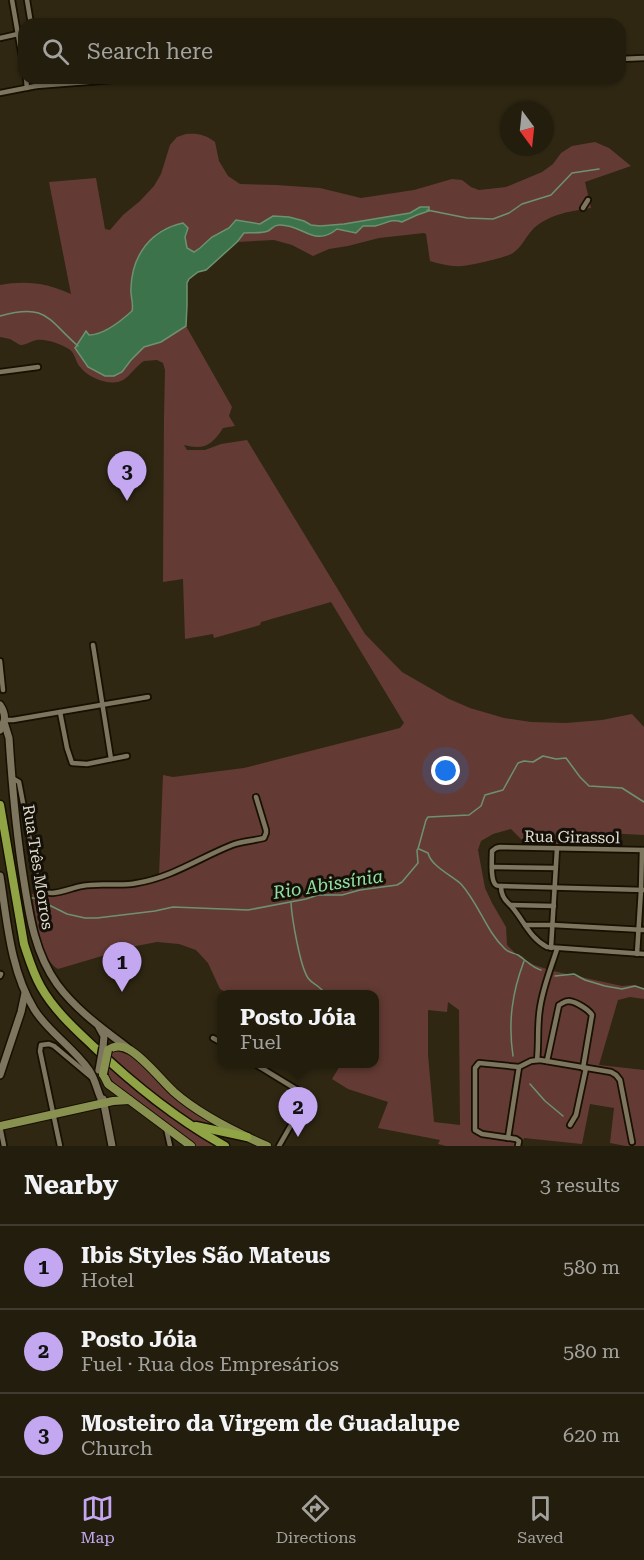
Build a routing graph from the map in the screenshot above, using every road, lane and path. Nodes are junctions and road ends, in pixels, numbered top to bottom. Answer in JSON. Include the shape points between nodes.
{"nodes":[{"id":1,"x":12,"y":0,"type":"edge"},
{"id":2,"x":27,"y":0,"type":"edge"},
{"id":3,"x":30,"y":18,"type":"edge"},
{"id":4,"x":18,"y":34,"type":"joint"},
{"id":5,"x":0,"y":38,"type":"edge"},
{"id":6,"x":644,"y":58,"type":"edge"},
{"id":7,"x":626,"y":59,"type":"edge"},
{"id":8,"x":27,"y":84,"type":"edge"},
{"id":9,"x":38,"y":84,"type":"edge"},
{"id":10,"x":62,"y":84,"type":"edge"},
{"id":11,"x":36,"y":86,"type":"junction"},
{"id":12,"x":27,"y":88,"type":"junction"},
{"id":13,"x":0,"y":93,"type":"edge"},
{"id":14,"x":588,"y":200,"type":"dead end"},
{"id":15,"x":584,"y":208,"type":"dead end"},
{"id":16,"x":39,"y":367,"type":"dead end"},
{"id":17,"x":0,"y":372,"type":"edge"},
{"id":18,"x":93,"y":645,"type":"dead end"},
{"id":19,"x":0,"y":661,"type":"edge"},
{"id":20,"x":3,"y":690,"type":"dead end"},
{"id":21,"x":148,"y":697,"type":"dead end"},
{"id":22,"x":0,"y":705,"type":"edge"},
{"id":23,"x":102,"y":705,"type":"junction"},
{"id":24,"x":60,"y":712,"type":"junction"},
{"id":25,"x":4,"y":721,"type":"junction"},
{"id":26,"x":0,"y":730,"type":"edge"},
{"id":27,"x":128,"y":756,"type":"dead end"},
{"id":28,"x":111,"y":759,"type":"junction"},
{"id":29,"x":12,"y":778,"type":"junction"},
{"id":30,"x":256,"y":797,"type":"dead end"},
{"id":31,"x":0,"y":805,"type":"edge"},
{"id":32,"x":557,"y":848,"type":"junction"},
{"id":33,"x":643,"y":850,"type":"edge"},
{"id":34,"x":492,"y":867,"type":"junction"},
{"id":35,"x":556,"y":868,"type":"junction"},
{"id":36,"x":0,"y":876,"type":"edge"},
{"id":37,"x":501,"y":886,"type":"junction"},
{"id":38,"x":555,"y":887,"type":"junction"},
{"id":39,"x":643,"y":890,"type":"edge"},
{"id":40,"x":511,"y":905,"type":"junction"},
{"id":41,"x":554,"y":906,"type":"junction"},
{"id":42,"x":525,"y":925,"type":"junction"},
{"id":43,"x":553,"y":925,"type":"junction"},
{"id":44,"x":641,"y":930,"type":"edge"},
{"id":45,"x":554,"y":948,"type":"junction"},
{"id":46,"x":637,"y":954,"type":"junction"},
{"id":47,"x":644,"y":954,"type":"edge"},
{"id":48,"x":26,"y":993,"type":"junction"},
{"id":49,"x":33,"y":1007,"type":"junction"},
{"id":50,"x":21,"y":1012,"type":"junction"},
{"id":51,"x":95,"y":1022,"type":"junction"},
{"id":52,"x":213,"y":1038,"type":"dead end"},
{"id":53,"x":217,"y":1040,"type":"edge"},
{"id":54,"x":106,"y":1048,"type":"junction"},
{"id":55,"x":130,"y":1050,"type":"junction"},
{"id":56,"x":537,"y":1060,"type":"junction"},
{"id":57,"x":547,"y":1061,"type":"junction"},
{"id":58,"x":519,"y":1067,"type":"junction"},
{"id":59,"x":262,"y":1068,"type":"edge"},
{"id":60,"x":585,"y":1068,"type":"junction"},
{"id":61,"x":101,"y":1072,"type":"junction"},
{"id":62,"x":0,"y":1075,"type":"edge"},
{"id":63,"x":94,"y":1079,"type":"junction"},
{"id":64,"x":129,"y":1100,"type":"junction"},
{"id":65,"x":103,"y":1103,"type":"junction"},
{"id":66,"x":53,"y":1114,"type":"junction"},
{"id":67,"x":190,"y":1125,"type":"junction"},
{"id":68,"x":570,"y":1125,"type":"dead end"},
{"id":69,"x":0,"y":1126,"type":"edge"},
{"id":70,"x":166,"y":1128,"type":"junction"},
{"id":71,"x":247,"y":1137,"type":"junction"},
{"id":72,"x":508,"y":1137,"type":"junction"},
{"id":73,"x":632,"y":1142,"type":"dead end"},
{"id":74,"x":4,"y":1146,"type":"edge"},
{"id":75,"x":60,"y":1146,"type":"edge"},
{"id":76,"x":112,"y":1146,"type":"edge"},
{"id":77,"x":170,"y":1146,"type":"edge"},
{"id":78,"x":191,"y":1146,"type":"edge"},
{"id":79,"x":224,"y":1146,"type":"edge"},
{"id":80,"x":267,"y":1146,"type":"edge"},
{"id":81,"x":279,"y":1146,"type":"edge"},
{"id":82,"x":518,"y":1146,"type":"edge"}],
"edges":[{"from":1,"to":4,"type":"street"},
{"from":2,"to":3,"type":"street"},
{"from":4,"to":5,"type":"street"},
{"from":6,"to":7,"type":"street"},
{"from":8,"to":12,"type":"street"},
{"from":9,"to":11,"type":"street"},
{"from":10,"to":11,"type":"street"},
{"from":11,"to":12,"type":"street"},
{"from":12,"to":13,"type":"street"},
{"from":14,"to":15,"type":"street"},
{"from":16,"to":17,"type":"street"},
{"from":18,"to":23,"type":"street"},
{"from":19,"to":20,"type":"street"},
{"from":21,"to":23,"type":"street"},
{"from":22,"to":25,"type":"main road","name":"Rua Três Morros"},
{"from":23,"to":24,"type":"street"},
{"from":23,"to":28,"type":"street"},
{"from":24,"to":25,"type":"street"},
{"from":24,"to":28,"type":"street","via":[[72,763]]},
{"from":25,"to":26,"type":"main road"},
{"from":25,"to":29,"type":"main road","name":"Rua Três Morros"},
{"from":27,"to":28,"type":"street"},
{"from":29,"to":30,"type":"street","via":[[20,785],[39,887],[46,893],[86,885],[137,883],[180,870],[239,842],[264,838],[266,830]]},
{"from":29,"to":51,"type":"main road","name":"Rua Três Morros","via":[[18,841],[36,942],[64,993]]},
{"from":31,"to":67,"type":"highway","via":[[24,944],[41,988],[98,1051]]},
{"from":32,"to":33,"type":"street","name":"Rua Girassol"},
{"from":32,"to":34,"type":"street","name":"Rua Girassol","via":[[496,848],[492,851]]},
{"from":32,"to":35,"type":"street"},
{"from":33,"to":39,"type":"street"},
{"from":34,"to":35,"type":"street"},
{"from":34,"to":37,"type":"street","via":[[494,883]]},
{"from":35,"to":38,"type":"street"},
{"from":36,"to":48,"type":"main road","via":[[16,967]]},
{"from":37,"to":38,"type":"street"},
{"from":37,"to":40,"type":"street"},
{"from":38,"to":39,"type":"street"},
{"from":38,"to":41,"type":"street"},
{"from":39,"to":44,"type":"street"},
{"from":40,"to":41,"type":"street"},
{"from":40,"to":42,"type":"street"},
{"from":41,"to":43,"type":"street"},
{"from":42,"to":43,"type":"street"},
{"from":42,"to":45,"type":"street","via":[[541,944]]},
{"from":43,"to":44,"type":"street"},
{"from":43,"to":45,"type":"street"},
{"from":44,"to":46,"type":"street"},
{"from":45,"to":46,"type":"street"},
{"from":45,"to":56,"type":"street","via":[[539,1010]]},
{"from":46,"to":47,"type":"street"},
{"from":48,"to":49,"type":"main road"},
{"from":48,"to":50,"type":"main road"},
{"from":49,"to":50,"type":"main road"},
{"from":49,"to":63,"type":"main road"},
{"from":50,"to":62,"type":"main road"},
{"from":51,"to":54,"type":"main road"},
{"from":51,"to":55,"type":"main road","name":"Rua Três Morros"},
{"from":52,"to":53,"type":"street"},
{"from":54,"to":55,"type":"main road","via":[[119,1046]]},
{"from":54,"to":61,"type":"main road","bridge":true},
{"from":55,"to":71,"type":"main road","name":"Rua Três Morros","via":[[184,1101]]},
{"from":56,"to":57,"type":"street"},
{"from":56,"to":58,"type":"street"},
{"from":57,"to":60,"type":"street"},
{"from":57,"to":60,"type":"street","via":[[560,1005],[570,1001],[592,1015]]},
{"from":58,"to":72,"type":"street"},
{"from":58,"to":72,"type":"street","via":[[482,1063],[475,1068],[475,1130]]},
{"from":59,"to":81,"type":"street","via":[[307,1097]]},
{"from":60,"to":68,"type":"street","via":[[576,1115]]},
{"from":60,"to":73,"type":"street","via":[[611,1072],[620,1080]]},
{"from":61,"to":64,"type":"main road","via":[[108,1084]]},
{"from":61,"to":65,"type":"main road"},
{"from":63,"to":65,"type":"main road"},
{"from":63,"to":66,"type":"street","via":[[54,1046],[41,1045]]},
{"from":64,"to":65,"type":"main road"},
{"from":64,"to":70,"type":"main road"},
{"from":65,"to":66,"type":"main road"},
{"from":65,"to":76,"type":"main road"},
{"from":66,"to":69,"type":"main road"},
{"from":66,"to":75,"type":"street"},
{"from":67,"to":71,"type":"highway"},
{"from":67,"to":79,"type":"highway"},
{"from":69,"to":74,"type":"street"},
{"from":70,"to":77,"type":"street"},
{"from":70,"to":78,"type":"main road"},
{"from":71,"to":80,"type":"main road","name":"Rua Três Morros"},
{"from":72,"to":82,"type":"street","via":[[518,1140]]}]}
